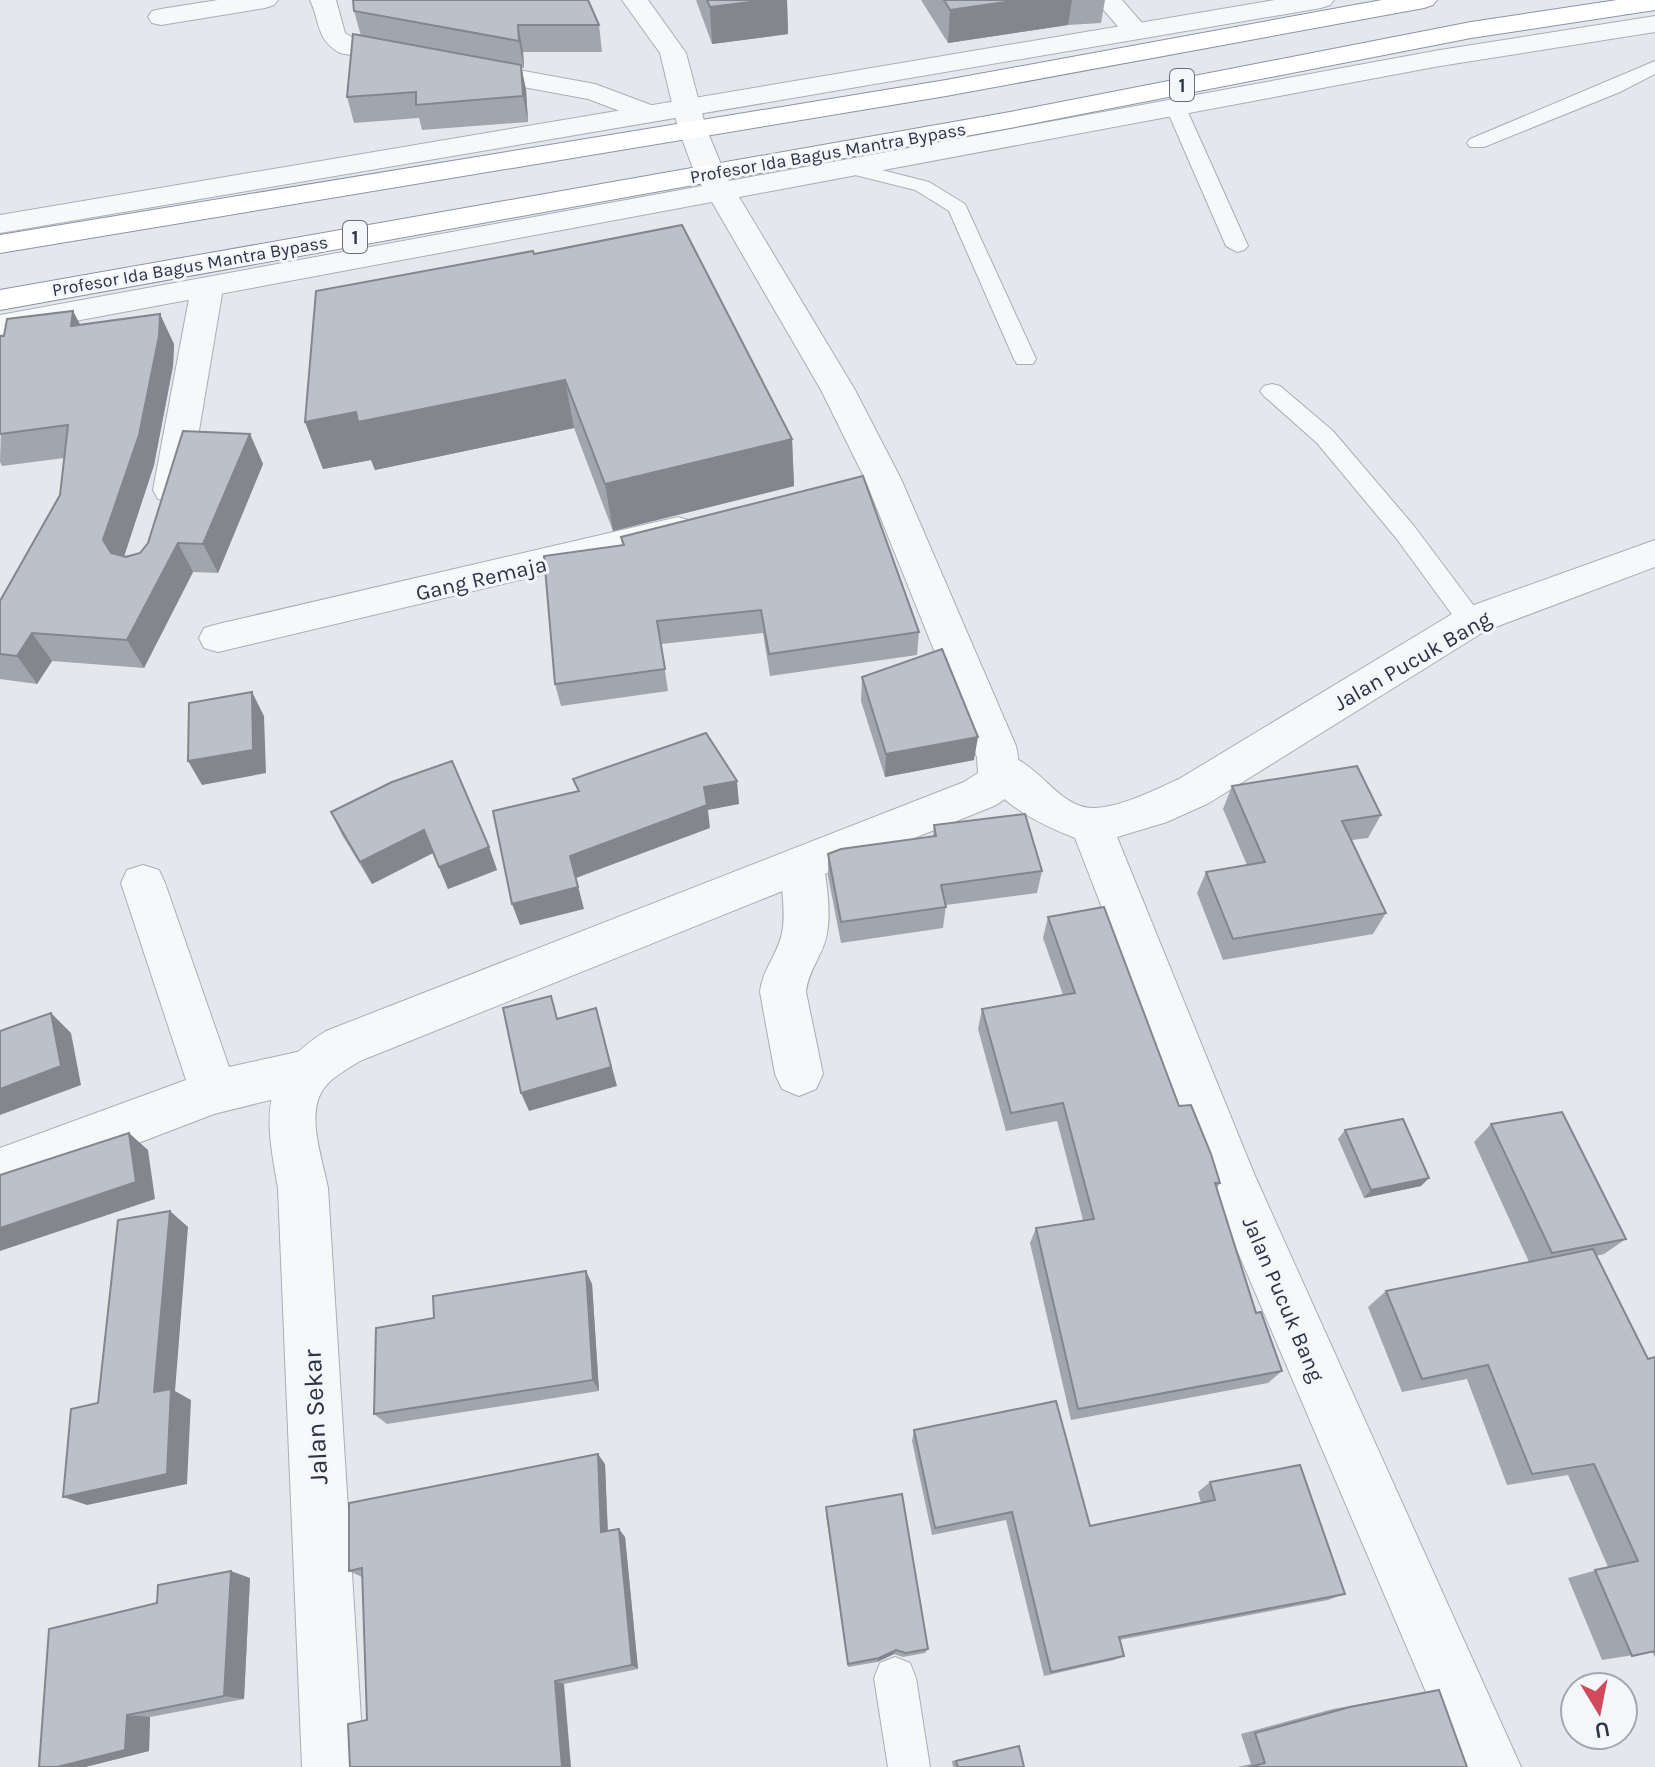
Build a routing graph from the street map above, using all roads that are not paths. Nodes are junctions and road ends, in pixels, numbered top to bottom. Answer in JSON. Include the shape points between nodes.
{"nodes":[{"id":1,"x":265,"y":0,"type":"edge"},
{"id":2,"x":323,"y":0,"type":"edge"},
{"id":3,"x":635,"y":0,"type":"edge"},
{"id":4,"x":1108,"y":0,"type":"edge"},
{"id":5,"x":1321,"y":0,"type":"edge"},
{"id":6,"x":1424,"y":0,"type":"edge"},
{"id":7,"x":1655,"y":2,"type":"edge"},
{"id":8,"x":161,"y":17,"type":"dead end"},
{"id":9,"x":1655,"y":24,"type":"edge"},
{"id":10,"x":1137,"y":32,"type":"junction"},
{"id":11,"x":1655,"y":67,"type":"edge"},
{"id":12,"x":1176,"y":108,"type":"junction"},
{"id":13,"x":649,"y":114,"type":"junction"},
{"id":14,"x":689,"y":118,"type":"junction"},
{"id":15,"x":1477,"y":143,"type":"dead end"},
{"id":16,"x":850,"y":168,"type":"junction"},
{"id":17,"x":716,"y":184,"type":"junction"},
{"id":18,"x":0,"y":224,"type":"edge"},
{"id":19,"x":0,"y":244,"type":"edge"},
{"id":20,"x":1237,"y":246,"type":"dead end"},
{"id":21,"x":207,"y":288,"type":"junction"},
{"id":22,"x":0,"y":300,"type":"edge"},
{"id":23,"x":0,"y":325,"type":"edge"},
{"id":24,"x":1025,"y":359,"type":"dead end"},
{"id":25,"x":1272,"y":391,"type":"dead end"},
{"id":26,"x":162,"y":521,"type":"edge"},
{"id":27,"x":717,"y":521,"type":"edge"},
{"id":28,"x":1655,"y":553,"type":"edge"},
{"id":29,"x":1471,"y":621,"type":"junction"},
{"id":30,"x":218,"y":638,"type":"dead end"},
{"id":31,"x":1001,"y":769,"type":"junction"},
{"id":32,"x":1092,"y":826,"type":"junction"},
{"id":33,"x":803,"y":864,"type":"junction"},
{"id":34,"x":143,"y":883,"type":"dead end"},
{"id":35,"x":306,"y":1072,"type":"junction"},
{"id":36,"x":799,"y":1074,"type":"dead end"},
{"id":37,"x":214,"y":1092,"type":"junction"},
{"id":38,"x":0,"y":1172,"type":"edge"},
{"id":39,"x":895,"y":1678,"type":"edge"},
{"id":40,"x":333,"y":1767,"type":"edge"},
{"id":41,"x":909,"y":1767,"type":"edge"},
{"id":42,"x":1490,"y":1767,"type":"edge"}],
"edges":[{"from":1,"to":8,"type":"street"},
{"from":2,"to":13,"type":"street","via":[[332,36],[349,47],[595,92]]},
{"from":3,"to":14,"type":"street","via":[[673,53]]},
{"from":4,"to":10,"type":"street"},
{"from":5,"to":10,"type":"street"},
{"from":6,"to":14,"type":"highway","number":"1","via":[[946,88]]},
{"from":7,"to":17,"type":"highway","name":"Profesor Ida Bagus Mantra Bypass","number":"1","via":[[1471,30]]},
{"from":9,"to":12,"type":"street"},
{"from":10,"to":14,"type":"street"},
{"from":11,"to":15,"type":"lane"},
{"from":12,"to":16,"type":"street"},
{"from":12,"to":20,"type":"lane"},
{"from":13,"to":14,"type":"street"},
{"from":13,"to":18,"type":"street"},
{"from":14,"to":17,"type":"street"},
{"from":14,"to":19,"type":"highway","number":"1"},
{"from":16,"to":17,"type":"street"},
{"from":16,"to":24,"type":"lane","via":[[931,189],[958,208]]},
{"from":17,"to":21,"type":"street"},
{"from":17,"to":22,"type":"highway","name":"Profesor Ida Bagus Mantra Bypass","number":"1"},
{"from":17,"to":31,"type":"street","via":[[838,390],[868,483],[995,746]]},
{"from":21,"to":23,"type":"street"},
{"from":21,"to":26,"type":"street","via":[[179,457]]},
{"from":25,"to":29,"type":"lane","via":[[1325,437]]},
{"from":27,"to":30,"type":"street","name":"Gang Remaja"},
{"from":28,"to":29,"type":"street","name":"Jalan Pucuk Bang"},
{"from":29,"to":32,"type":"street","name":"Jalan Pucuk Bang","via":[[1194,791],[1152,810]]},
{"from":31,"to":32,"type":"street","via":[[1051,810]]},
{"from":31,"to":33,"type":"street","via":[[999,779],[984,792]]},
{"from":32,"to":42,"type":"street","name":"Jalan Pucuk Bang","via":[[1144,967],[1330,1410]]},
{"from":33,"to":35,"type":"street","via":[[343,1046],[317,1059]]},
{"from":33,"to":36,"type":"street","via":[[805,933],[783,992]]},
{"from":34,"to":37,"type":"street"},
{"from":35,"to":37,"type":"street"},
{"from":35,"to":40,"type":"street","name":"Jalan Sekar","via":[[294,1092],[291,1114],[303,1188]]},
{"from":37,"to":38,"type":"street"},
{"from":39,"to":41,"type":"lane"}]}
